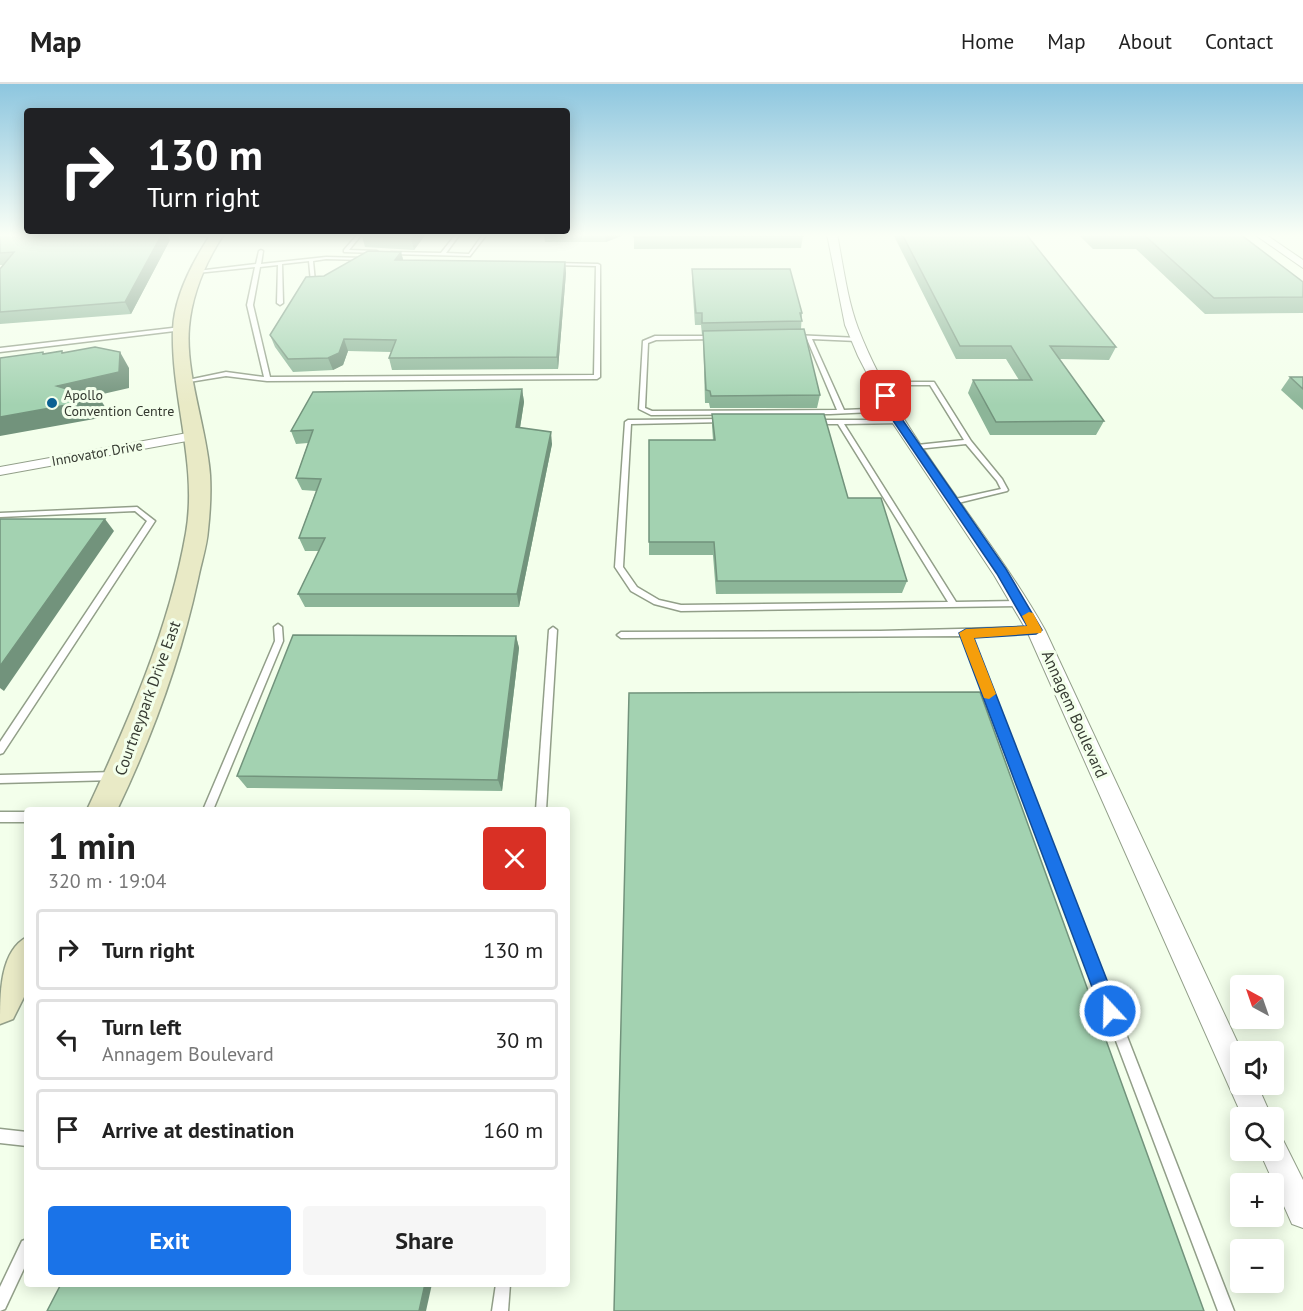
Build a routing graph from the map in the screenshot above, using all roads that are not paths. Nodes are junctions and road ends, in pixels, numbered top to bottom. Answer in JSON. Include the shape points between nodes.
{"nodes":[{"id":1,"x":190,"y":291,"type":"edge"},
{"id":2,"x":253,"y":291,"type":"edge"},
{"id":3,"x":280,"y":291,"type":"edge"},
{"id":4,"x":598,"y":291,"type":"edge"},
{"id":5,"x":843,"y":291,"type":"edge"},
{"id":6,"x":280,"y":303,"type":"dead end"},
{"id":7,"x":181,"y":329,"type":"junction"},
{"id":8,"x":784,"y":337,"type":"edge"},
{"id":9,"x":725,"y":338,"type":"edge"},
{"id":10,"x":809,"y":338,"type":"junction"},
{"id":11,"x":857,"y":339,"type":"junction"},
{"id":12,"x":0,"y":350,"type":"edge"},
{"id":13,"x":267,"y":379,"type":"junction"},
{"id":14,"x":185,"y":382,"type":"junction"},
{"id":15,"x":879,"y":383,"type":"junction"},
{"id":16,"x":841,"y":411,"type":"junction"},
{"id":17,"x":896,"y":416,"type":"junction"},
{"id":18,"x":793,"y":422,"type":"edge"},
{"id":19,"x":805,"y":422,"type":"edge"},
{"id":20,"x":840,"y":422,"type":"junction"},
{"id":21,"x":193,"y":436,"type":"junction"},
{"id":22,"x":968,"y":442,"type":"junction"},
{"id":23,"x":917,"y":447,"type":"junction"},
{"id":24,"x":0,"y":471,"type":"edge"},
{"id":25,"x":954,"y":502,"type":"junction"},
{"id":26,"x":0,"y":515,"type":"edge"},
{"id":27,"x":953,"y":603,"type":"junction"},
{"id":28,"x":1022,"y":604,"type":"junction"},
{"id":29,"x":278,"y":627,"type":"dead end"},
{"id":30,"x":553,"y":630,"type":"dead end"},
{"id":31,"x":1036,"y":630,"type":"junction"},
{"id":32,"x":966,"y":633,"type":"junction"},
{"id":33,"x":621,"y":635,"type":"dead end"},
{"id":34,"x":0,"y":750,"type":"edge"},
{"id":35,"x":120,"y":776,"type":"junction"},
{"id":36,"x":0,"y":779,"type":"edge"},
{"id":37,"x":104,"y":807,"type":"edge"},
{"id":38,"x":209,"y":807,"type":"edge"},
{"id":39,"x":541,"y":807,"type":"edge"},
{"id":40,"x":0,"y":817,"type":"edge"},
{"id":41,"x":24,"y":817,"type":"edge"},
{"id":42,"x":24,"y":960,"type":"edge"},
{"id":43,"x":0,"y":1006,"type":"edge"},
{"id":44,"x":1230,"y":1056,"type":"edge"},
{"id":45,"x":0,"y":1136,"type":"edge"},
{"id":46,"x":24,"y":1139,"type":"edge"},
{"id":47,"x":1279,"y":1161,"type":"edge"},
{"id":48,"x":1303,"y":1213,"type":"edge"},
{"id":49,"x":24,"y":1252,"type":"edge"},
{"id":50,"x":503,"y":1287,"type":"edge"},
{"id":51,"x":0,"y":1304,"type":"edge"},
{"id":52,"x":500,"y":1311,"type":"edge"},
{"id":53,"x":1226,"y":1311,"type":"edge"}],
"edges":[{"from":1,"to":7,"type":"main road","name":"Courtneypark Drive East"},
{"from":2,"to":13,"type":"lane","via":[[250,305]]},
{"from":3,"to":6,"type":"lane"},
{"from":4,"to":13,"type":"lane","via":[[597,377]]},
{"from":5,"to":11,"type":"street","name":"Annagem Boulevard"},
{"from":7,"to":12,"type":"lane"},
{"from":7,"to":14,"type":"main road","name":"Courtneypark Drive East"},
{"from":8,"to":10,"type":"lane"},
{"from":9,"to":16,"type":"lane","via":[[655,338],[645,342],[642,409]]},
{"from":10,"to":11,"type":"lane"},
{"from":10,"to":16,"type":"lane"},
{"from":11,"to":15,"type":"street","name":"Annagem Boulevard"},
{"from":13,"to":14,"type":"lane","via":[[226,374]]},
{"from":14,"to":21,"type":"main road","name":"Courtneypark Drive East"},
{"from":15,"to":17,"type":"street","name":"Annagem Boulevard"},
{"from":15,"to":22,"type":"lane","via":[[932,383]]},
{"from":16,"to":17,"type":"lane"},
{"from":17,"to":20,"type":"lane"},
{"from":17,"to":23,"type":"street","name":"Annagem Boulevard"},
{"from":18,"to":27,"type":"lane","via":[[628,422],[619,567],[634,589],[657,602],[681,608]]},
{"from":19,"to":20,"type":"lane"},
{"from":20,"to":27,"type":"lane"},
{"from":21,"to":24,"type":"street","name":"Innovator Drive"},
{"from":21,"to":35,"type":"main road","name":"Courtneypark Drive East","via":[[200,474],[197,532],[174,632]]},
{"from":22,"to":23,"type":"lane"},
{"from":22,"to":25,"type":"lane","via":[[1005,490]]},
{"from":23,"to":25,"type":"street","name":"Annagem Boulevard"},
{"from":25,"to":28,"type":"street","name":"Annagem Boulevard"},
{"from":26,"to":34,"type":"lane","via":[[137,509],[151,521]]},
{"from":27,"to":28,"type":"lane"},
{"from":28,"to":31,"type":"street","name":"Annagem Boulevard"},
{"from":29,"to":38,"type":"lane","via":[[279,641]]},
{"from":30,"to":39,"type":"lane"},
{"from":31,"to":32,"type":"lane"},
{"from":31,"to":44,"type":"street","name":"Annagem Boulevard"},
{"from":32,"to":33,"type":"lane"},
{"from":32,"to":53,"type":"lane"},
{"from":35,"to":36,"type":"lane"},
{"from":35,"to":37,"type":"main road","name":"Courtneypark Drive East"},
{"from":40,"to":41,"type":"lane"},
{"from":42,"to":43,"type":"main road"},
{"from":45,"to":46,"type":"lane"},
{"from":47,"to":48,"type":"street"},
{"from":49,"to":51,"type":"lane"},
{"from":50,"to":52,"type":"lane"}]}
